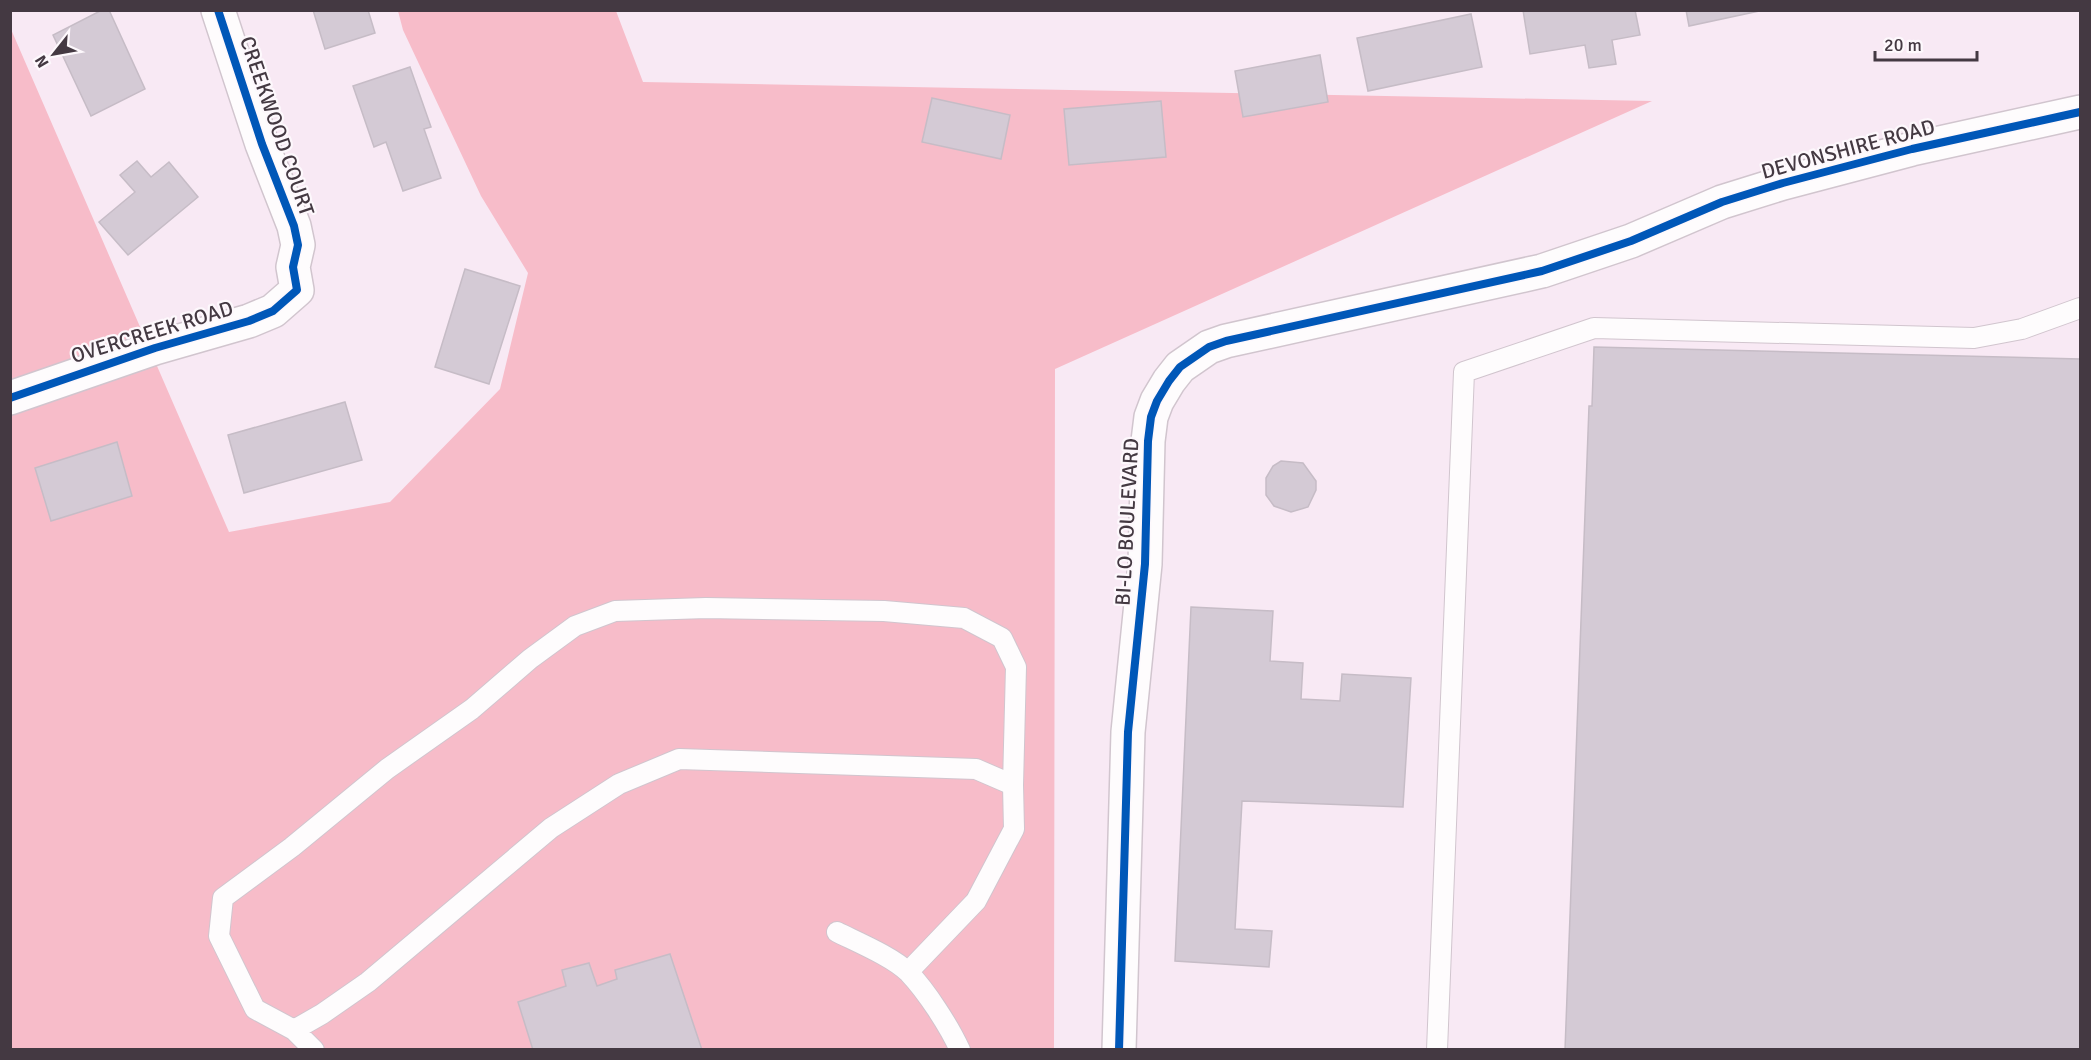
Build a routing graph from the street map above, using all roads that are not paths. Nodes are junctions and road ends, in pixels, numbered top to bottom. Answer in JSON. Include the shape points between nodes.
{"nodes":[{"id":1,"x":218,"y":10,"type":"edge"},
{"id":2,"x":2080,"y":112,"type":"edge"},
{"id":3,"x":1631,"y":241,"type":"joint"},
{"id":4,"x":297,"y":290,"type":"joint"},
{"id":5,"x":2080,"y":308,"type":"edge"},
{"id":6,"x":10,"y":398,"type":"edge"},
{"id":7,"x":1014,"y":785,"type":"junction"},
{"id":8,"x":837,"y":932,"type":"dead end"},
{"id":9,"x":908,"y":972,"type":"junction"},
{"id":10,"x":294,"y":1030,"type":"junction"},
{"id":11,"x":314,"y":1050,"type":"edge"},
{"id":12,"x":960,"y":1050,"type":"edge"},
{"id":13,"x":1119,"y":1050,"type":"edge"},
{"id":14,"x":1437,"y":1050,"type":"edge"}],
"edges":[{"from":1,"to":4,"type":"street","name":"CREEKWOOD COURT","via":[[294,226],[298,245],[293,267]]},
{"from":2,"to":3,"type":"street","name":"DEVONSHIRE ROAD","via":[[1912,149],[1783,183],[1722,202]]},
{"from":3,"to":13,"type":"street","name":"BI-LO BOULEVARD","via":[[1542,271],[1226,341],[1209,347],[1169,381],[1157,401],[1148,441],[1145,564],[1128,732]]},
{"from":4,"to":6,"type":"street","name":"OVERCREEK ROAD","via":[[273,311],[249,321],[155,348]]},
{"from":5,"to":14,"type":"lane","via":[[2022,329],[1974,338],[1594,328],[1464,372]]},
{"from":7,"to":9,"type":"lane","via":[[1014,829],[976,901]]},
{"from":7,"to":10,"type":"lane","via":[[975,769],[679,759],[619,784],[551,828],[368,982]]},
{"from":7,"to":10,"type":"lane","via":[[1016,667],[1002,638],[964,618],[884,611],[615,611],[575,626],[530,659],[472,709],[387,769],[224,898],[219,936],[255,1009]]},
{"from":8,"to":9,"type":"lane"},
{"from":9,"to":12,"type":"lane","via":[[949,1026]]},
{"from":10,"to":11,"type":"lane"}]}
